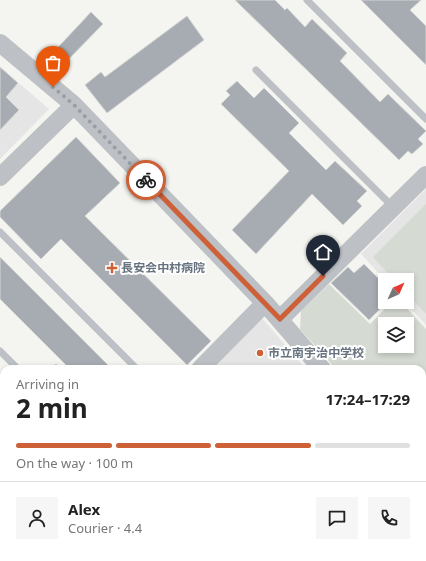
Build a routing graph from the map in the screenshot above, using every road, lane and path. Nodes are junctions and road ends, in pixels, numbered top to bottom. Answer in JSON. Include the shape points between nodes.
{"nodes":[{"id":1,"x":306,"y":0,"type":"edge"},
{"id":2,"x":0,"y":43,"type":"edge"},
{"id":3,"x":256,"y":70,"type":"dead end"},
{"id":4,"x":74,"y":105,"type":"junction"},
{"id":5,"x":426,"y":119,"type":"edge"},
{"id":6,"x":426,"y":175,"type":"edge"},
{"id":7,"x":0,"y":177,"type":"edge"},
{"id":8,"x":393,"y":207,"type":"junction"},
{"id":9,"x":0,"y":232,"type":"edge"},
{"id":10,"x":265,"y":303,"type":"junction"},
{"id":11,"x":280,"y":319,"type":"junction"},
{"id":12,"x":0,"y":351,"type":"edge"},
{"id":13,"x":14,"y":365,"type":"edge"},
{"id":14,"x":133,"y":365,"type":"edge"},
{"id":15,"x":204,"y":365,"type":"edge"},
{"id":16,"x":319,"y":365,"type":"edge"}],
"edges":[{"from":1,"to":5,"type":"lane"},
{"from":2,"to":4,"type":"street"},
{"from":3,"to":8,"type":"lane"},
{"from":4,"to":7,"type":"street"},
{"from":4,"to":10,"type":"street"},
{"from":6,"to":8,"type":"street"},
{"from":8,"to":11,"type":"street"},
{"from":9,"to":14,"type":"lane"},
{"from":10,"to":11,"type":"street"},
{"from":10,"to":15,"type":"street"},
{"from":11,"to":16,"type":"street"},
{"from":12,"to":13,"type":"lane"}]}
